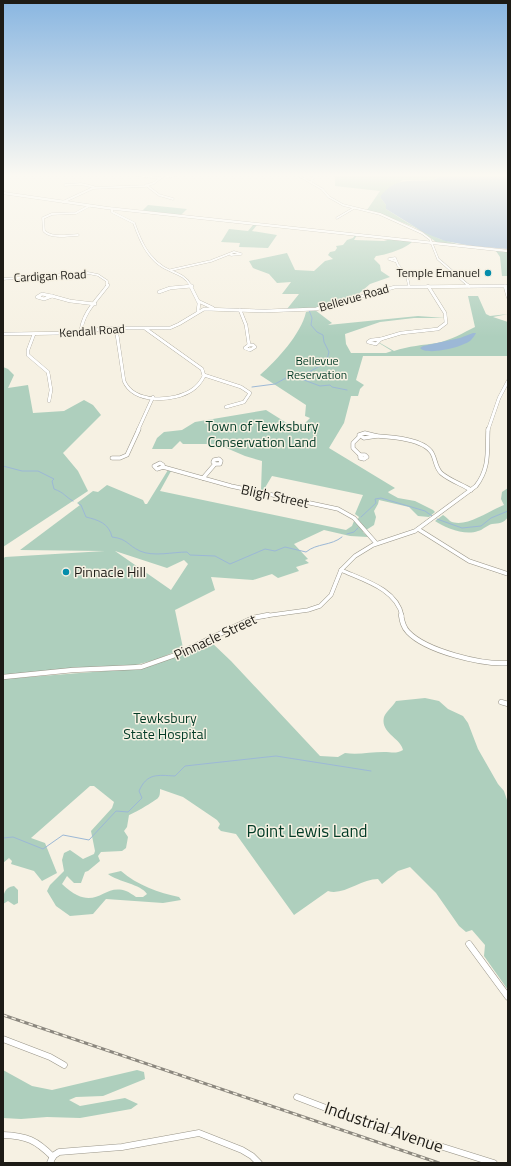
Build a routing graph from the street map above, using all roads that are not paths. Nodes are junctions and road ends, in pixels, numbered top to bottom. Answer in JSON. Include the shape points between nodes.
{"nodes":[{"id":1,"x":44,"y":228,"type":"edge"},
{"id":2,"x":136,"y":228,"type":"edge"},
{"id":3,"x":300,"y":228,"type":"edge"},
{"id":4,"x":413,"y":228,"type":"edge"},
{"id":5,"x":78,"y":235,"type":"dead end"},
{"id":6,"x":431,"y":242,"type":"junction"},
{"id":7,"x":508,"y":251,"type":"edge"},
{"id":8,"x":231,"y":255,"type":"dead end"},
{"id":9,"x":395,"y":261,"type":"dead end"},
{"id":10,"x":170,"y":270,"type":"junction"},
{"id":11,"x":3,"y":279,"type":"edge"},
{"id":12,"x":192,"y":286,"type":"junction"},
{"id":13,"x":408,"y":286,"type":"junction"},
{"id":14,"x":428,"y":286,"type":"junction"},
{"id":15,"x":470,"y":286,"type":"junction"},
{"id":16,"x":507,"y":286,"type":"edge"},
{"id":17,"x":159,"y":292,"type":"dead end"},
{"id":18,"x":52,"y":296,"type":"junction"},
{"id":19,"x":508,"y":297,"type":"edge"},
{"id":20,"x":198,"y":300,"type":"junction"},
{"id":21,"x":95,"y":304,"type":"junction"},
{"id":22,"x":214,"y":309,"type":"junction"},
{"id":23,"x":240,"y":310,"type":"junction"},
{"id":24,"x":198,"y":311,"type":"junction"},
{"id":25,"x":180,"y":324,"type":"joint"},
{"id":26,"x":116,"y":328,"type":"junction"},
{"id":27,"x":146,"y":328,"type":"junction"},
{"id":28,"x":81,"y":332,"type":"junction"},
{"id":29,"x":3,"y":334,"type":"edge"},
{"id":30,"x":34,"y":334,"type":"junction"},
{"id":31,"x":381,"y":339,"type":"dead end"},
{"id":32,"x":248,"y":345,"type":"dead end"},
{"id":33,"x":204,"y":375,"type":"junction"},
{"id":34,"x":508,"y":381,"type":"edge"},
{"id":35,"x":153,"y":397,"type":"junction"},
{"id":36,"x":49,"y":401,"type":"dead end"},
{"id":37,"x":226,"y":407,"type":"dead end"},
{"id":38,"x":360,"y":455,"type":"dead end"},
{"id":39,"x":112,"y":458,"type":"dead end"},
{"id":40,"x":215,"y":464,"type":"dead end"},
{"id":41,"x":163,"y":467,"type":"dead end"},
{"id":42,"x":202,"y":478,"type":"junction"},
{"id":43,"x":471,"y":490,"type":"junction"},
{"id":44,"x":418,"y":529,"type":"junction"},
{"id":45,"x":376,"y":543,"type":"junction"},
{"id":46,"x":341,"y":570,"type":"junction"},
{"id":47,"x":508,"y":574,"type":"edge"},
{"id":48,"x":508,"y":663,"type":"edge"},
{"id":49,"x":3,"y":677,"type":"edge"},
{"id":50,"x":501,"y":702,"type":"dead end"},
{"id":51,"x":508,"y":704,"type":"edge"},
{"id":52,"x":469,"y":944,"type":"dead end"},
{"id":53,"x":508,"y":997,"type":"edge"},
{"id":54,"x":3,"y":1040,"type":"edge"},
{"id":55,"x":64,"y":1065,"type":"dead end"},
{"id":56,"x":297,"y":1097,"type":"dead end"},
{"id":57,"x":3,"y":1135,"type":"edge"},
{"id":58,"x":51,"y":1160,"type":"edge"},
{"id":59,"x":259,"y":1163,"type":"edge"},
{"id":60,"x":494,"y":1163,"type":"edge"}],
"edges":[{"from":1,"to":5,"type":"street","via":[[46,234]]},
{"from":2,"to":10,"type":"street","via":[[150,256]]},
{"from":3,"to":6,"type":"main road"},
{"from":4,"to":6,"type":"street","via":[[426,235]]},
{"from":6,"to":7,"type":"main road"},
{"from":6,"to":15,"type":"street","via":[[438,259]]},
{"from":8,"to":10,"type":"street"},
{"from":9,"to":13,"type":"street","via":[[407,277]]},
{"from":10,"to":12,"type":"street","via":[[183,276]]},
{"from":11,"to":21,"type":"street","name":"Cardigan Road","via":[[88,273],[98,275],[108,282]]},
{"from":12,"to":17,"type":"street"},
{"from":12,"to":20,"type":"street"},
{"from":13,"to":14,"type":"street","name":"Bellevue Road"},
{"from":13,"to":23,"type":"street","name":"Bellevue Road","via":[[387,288],[316,309]]},
{"from":14,"to":15,"type":"street","name":"Bellevue Road"},
{"from":14,"to":31,"type":"street","via":[[443,307],[446,323],[438,329]]},
{"from":15,"to":16,"type":"street","name":"Bellevue Road"},
{"from":16,"to":19,"type":"street"},
{"from":18,"to":18,"type":"street","via":[[44,299],[37,297],[42,294]]},
{"from":18,"to":21,"type":"street"},
{"from":20,"to":22,"type":"street"},
{"from":20,"to":24,"type":"street"},
{"from":21,"to":28,"type":"street","name":"Cardigan Road","via":[[81,324]]},
{"from":22,"to":23,"type":"street","name":"Bellevue Road"},
{"from":22,"to":24,"type":"street","name":"Bellevue Road"},
{"from":23,"to":32,"type":"street","via":[[246,325]]},
{"from":24,"to":25,"type":"street","name":"Bellevue Road"},
{"from":25,"to":27,"type":"street","name":"Kendall Road","via":[[170,328]]},
{"from":26,"to":27,"type":"street","name":"Kendall Road"},
{"from":26,"to":28,"type":"street","name":"Kendall Road"},
{"from":26,"to":35,"type":"street","via":[[126,385],[134,392]]},
{"from":27,"to":33,"type":"street","via":[[199,366]]},
{"from":28,"to":30,"type":"street","name":"Kendall Road"},
{"from":29,"to":30,"type":"street","name":"Kendall Road"},
{"from":30,"to":36,"type":"street","via":[[28,355],[48,372],[51,390]]},
{"from":33,"to":35,"type":"street","via":[[199,387],[187,393]]},
{"from":33,"to":37,"type":"street","via":[[241,387],[250,393],[246,400]]},
{"from":34,"to":43,"type":"street","name":"Pinnacle Street","via":[[488,429],[487,464],[483,477]]},
{"from":35,"to":39,"type":"street","via":[[127,454],[120,458]]},
{"from":38,"to":43,"type":"street","via":[[352,447],[360,437],[359,434],[363,432],[377,436],[402,437],[432,452],[434,465],[439,472]]},
{"from":40,"to":42,"type":"street"},
{"from":41,"to":42,"type":"street","name":"Bligh Street"},
{"from":42,"to":45,"type":"street","name":"Bligh Street","via":[[343,511],[354,518]]},
{"from":43,"to":44,"type":"street","name":"Pinnacle Street"},
{"from":44,"to":45,"type":"street","name":"Pinnacle Street"},
{"from":44,"to":47,"type":"street","via":[[469,561]]},
{"from":45,"to":46,"type":"street","name":"Pinnacle Street","via":[[354,556]]},
{"from":46,"to":48,"type":"street","via":[[396,600],[404,626],[414,638],[468,659],[493,664]]},
{"from":46,"to":49,"type":"street","name":"Pinnacle Street","via":[[331,595],[318,607],[252,618],[150,665]]},
{"from":50,"to":51,"type":"street"},
{"from":52,"to":53,"type":"street"},
{"from":54,"to":55,"type":"street","via":[[50,1057]]},
{"from":56,"to":60,"type":"street","name":"Industrial Avenue","via":[[360,1121]]},
{"from":57,"to":58,"type":"street","via":[[34,1139]]},
{"from":58,"to":59,"type":"street","via":[[59,1152],[122,1147],[199,1133],[237,1147]]}]}
